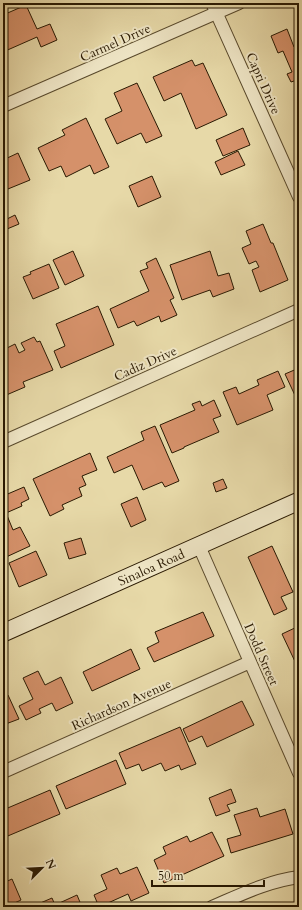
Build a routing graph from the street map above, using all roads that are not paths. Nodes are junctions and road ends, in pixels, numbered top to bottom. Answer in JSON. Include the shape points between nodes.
{"nodes":[{"id":1,"x":239,"y":3,"type":"edge"},
{"id":2,"x":215,"y":8,"type":"edge"},
{"id":3,"x":3,"y":106,"type":"edge"},
{"id":4,"x":299,"y":197,"type":"edge"},
{"id":5,"x":299,"y":310,"type":"edge"},
{"id":6,"x":3,"y":442,"type":"edge"},
{"id":7,"x":299,"y":501,"type":"edge"},
{"id":8,"x":199,"y":546,"type":"junction"},
{"id":9,"x":3,"y":633,"type":"edge"},
{"id":10,"x":250,"y":662,"type":"junction"},
{"id":11,"x":3,"y":772,"type":"edge"},
{"id":12,"x":299,"y":773,"type":"edge"},
{"id":13,"x":299,"y":877,"type":"edge"},
{"id":14,"x":212,"y":907,"type":"edge"}],
"edges":[{"from":1,"to":2,"type":"street","name":"Carmel Drive"},
{"from":2,"to":3,"type":"street","name":"Carmel Drive"},
{"from":2,"to":4,"type":"street","name":"Capri Drive"},
{"from":5,"to":6,"type":"street","name":"Cadiz Drive"},
{"from":7,"to":8,"type":"street","name":"Sinaloa Road"},
{"from":8,"to":9,"type":"street","name":"Sinaloa Road"},
{"from":8,"to":10,"type":"street","name":"Dodd Street"},
{"from":10,"to":11,"type":"street","name":"Richardson Avenue"},
{"from":10,"to":12,"type":"street","name":"Dodd Street"},
{"from":13,"to":14,"type":"street","via":[[250,890]]}]}
